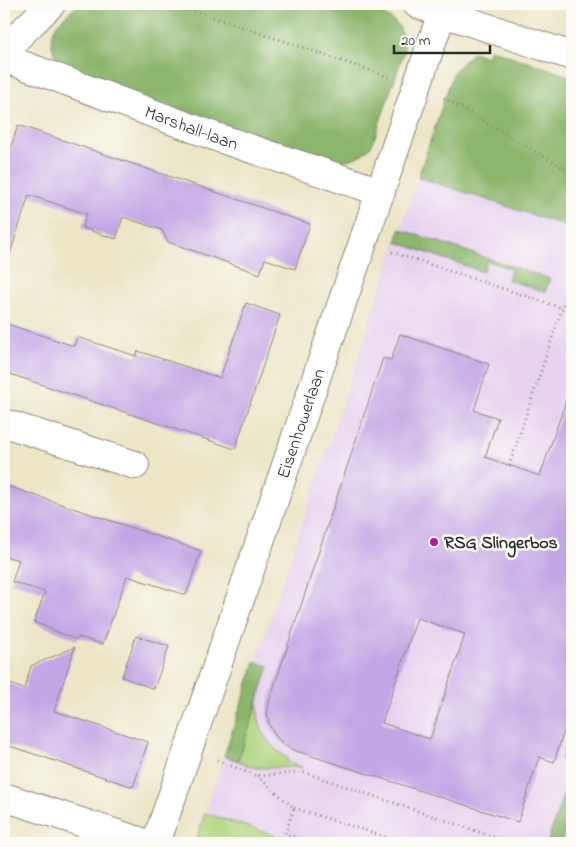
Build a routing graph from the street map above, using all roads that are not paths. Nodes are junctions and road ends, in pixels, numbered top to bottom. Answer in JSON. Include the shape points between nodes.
{"nodes":[{"id":1,"x":51,"y":4,"type":"edge"},
{"id":2,"x":417,"y":4,"type":"edge"},
{"id":3,"x":444,"y":8,"type":"edge"},
{"id":4,"x":4,"y":50,"type":"edge"},
{"id":5,"x":572,"y":56,"type":"edge"},
{"id":6,"x":4,"y":58,"type":"edge"},
{"id":7,"x":380,"y":192,"type":"junction"},
{"id":8,"x":4,"y":424,"type":"edge"},
{"id":9,"x":135,"y":465,"type":"dead end"},
{"id":10,"x":4,"y":797,"type":"edge"},
{"id":11,"x":145,"y":843,"type":"edge"},
{"id":12,"x":156,"y":843,"type":"edge"}],
"edges":[{"from":1,"to":4,"type":"street"},
{"from":2,"to":3,"type":"street"},
{"from":3,"to":5,"type":"street"},
{"from":3,"to":7,"type":"street","name":"Eisenhowerlaan"},
{"from":6,"to":7,"type":"street","name":"Marshall-laan","via":[[219,138]]},
{"from":7,"to":12,"type":"street","name":"Eisenhowerlaan"},
{"from":8,"to":9,"type":"street"},
{"from":10,"to":11,"type":"street"}]}
